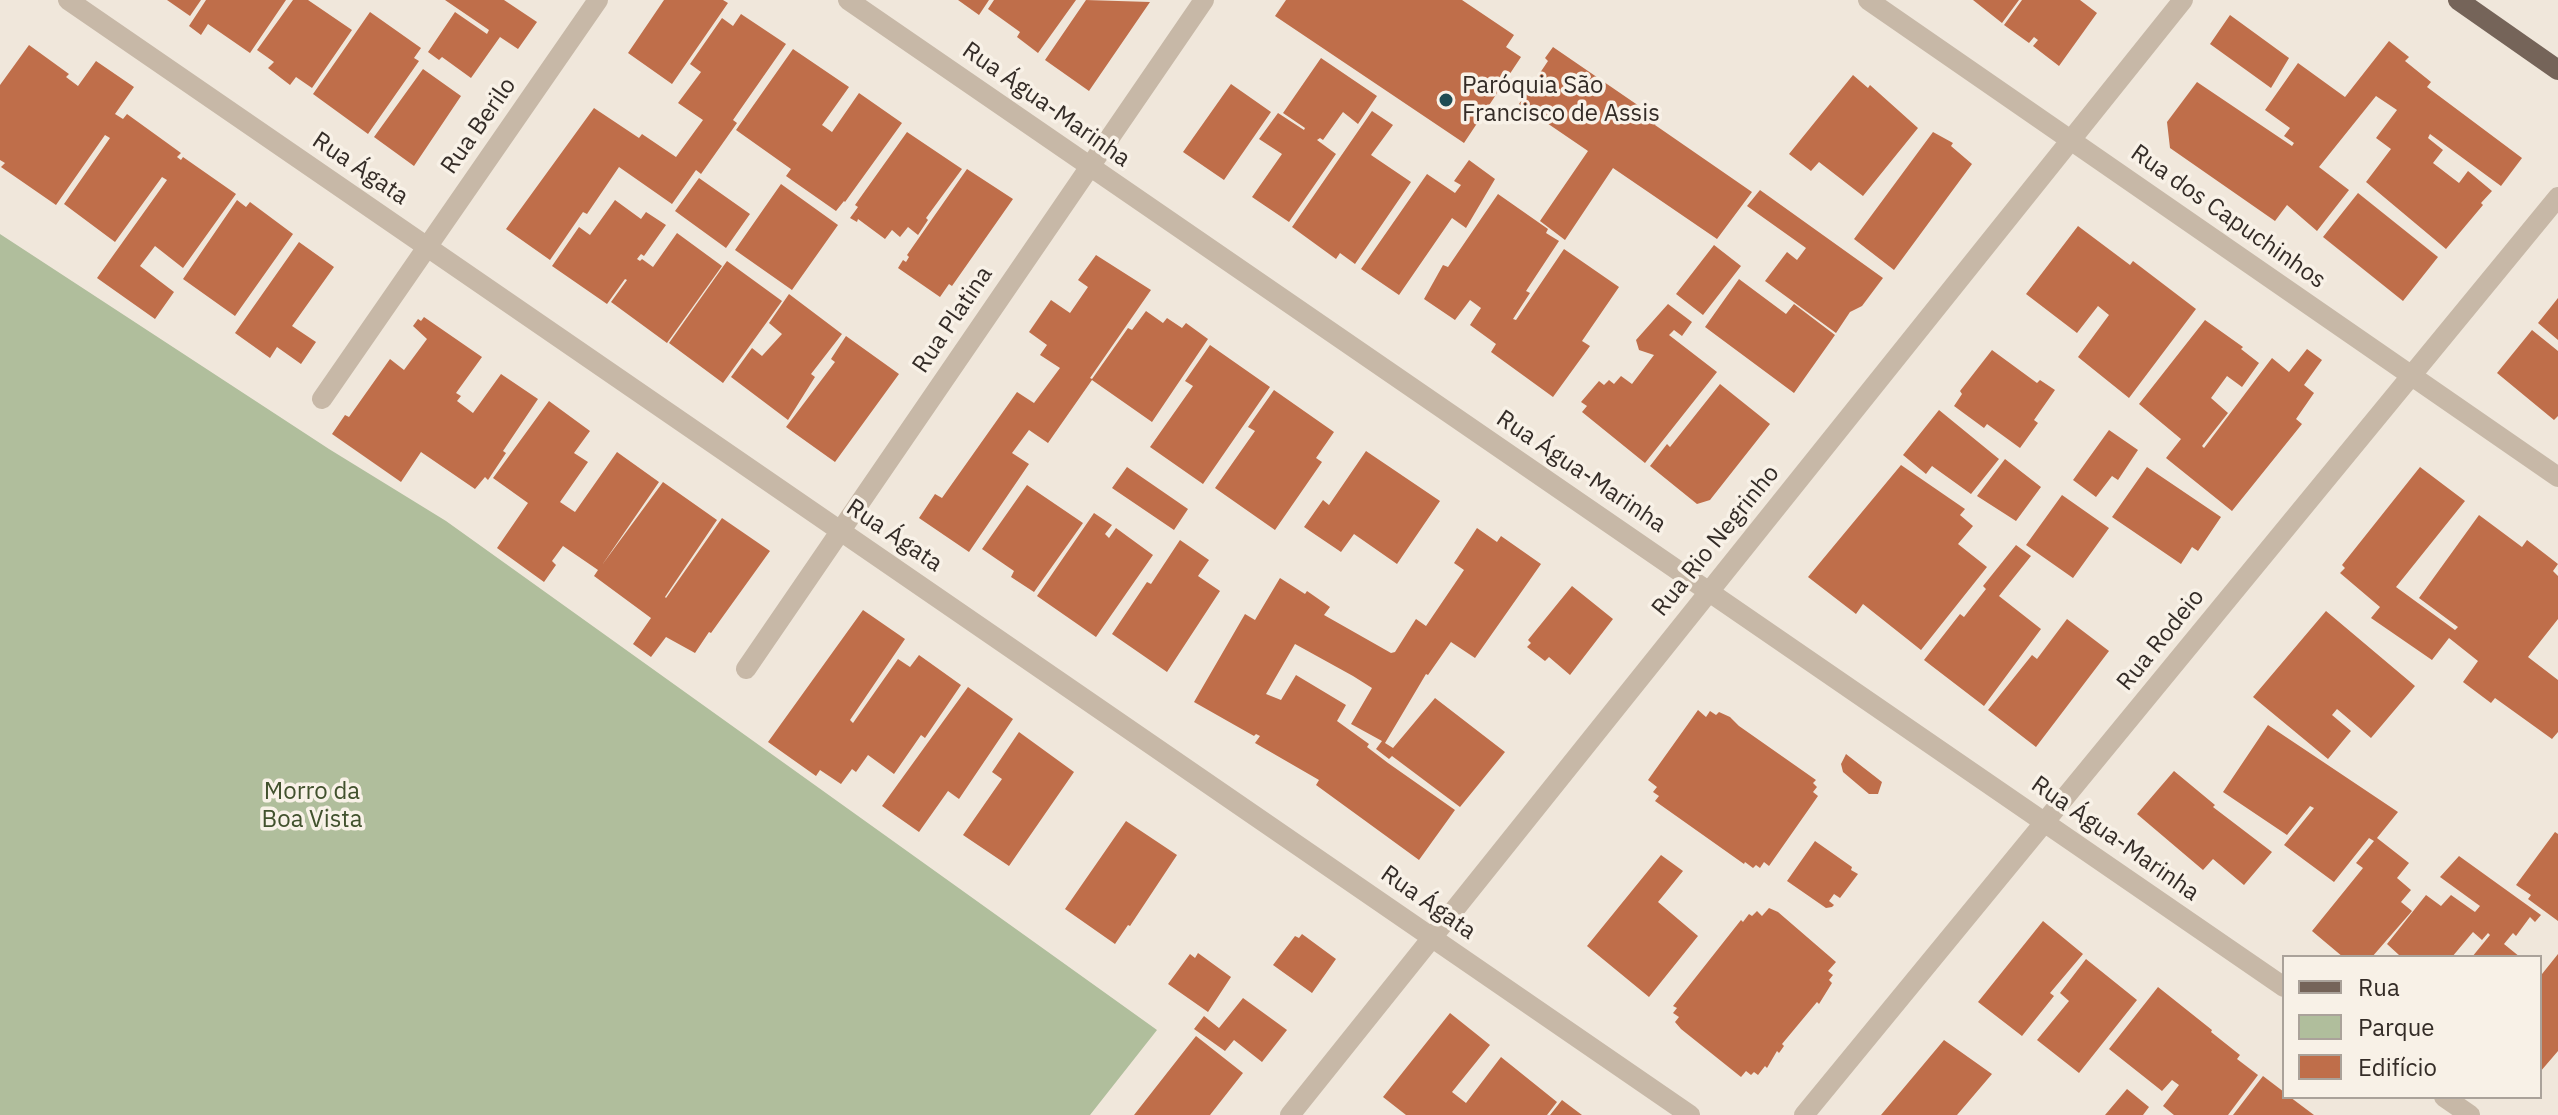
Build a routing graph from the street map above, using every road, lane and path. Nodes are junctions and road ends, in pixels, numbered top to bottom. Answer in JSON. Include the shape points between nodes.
{"nodes":[{"id":1,"x":68,"y":0,"type":"edge"},
{"id":2,"x":598,"y":0,"type":"edge"},
{"id":3,"x":848,"y":0,"type":"edge"},
{"id":4,"x":1204,"y":0,"type":"edge"},
{"id":5,"x":1868,"y":0,"type":"edge"},
{"id":6,"x":2183,"y":0,"type":"edge"},
{"id":7,"x":2458,"y":0,"type":"edge"},
{"id":8,"x":2558,"y":70,"type":"edge"},
{"id":9,"x":2071,"y":140,"type":"junction"},
{"id":10,"x":1090,"y":166,"type":"junction"},
{"id":11,"x":2558,"y":197,"type":"edge"},
{"id":12,"x":427,"y":247,"type":"junction"},
{"id":13,"x":2411,"y":376,"type":"junction"},
{"id":14,"x":322,"y":399,"type":"dead end"},
{"id":15,"x":2558,"y":477,"type":"edge"},
{"id":16,"x":841,"y":531,"type":"junction"},
{"id":17,"x":1709,"y":592,"type":"junction"},
{"id":18,"x":746,"y":669,"type":"dead end"},
{"id":19,"x":2044,"y":822,"type":"junction"},
{"id":20,"x":1432,"y":938,"type":"junction"},
{"id":21,"x":2282,"y":986,"type":"edge"},
{"id":22,"x":2447,"y":1099,"type":"edge"},
{"id":23,"x":1290,"y":1115,"type":"edge"},
{"id":24,"x":1690,"y":1115,"type":"edge"},
{"id":25,"x":1804,"y":1115,"type":"edge"},
{"id":26,"x":2470,"y":1115,"type":"edge"}],
"edges":[{"from":1,"to":12,"type":"street","name":"Rua Ágata"},
{"from":2,"to":12,"type":"street","name":"Rua Berilo"},
{"from":3,"to":10,"type":"street","name":"Rua Água-Marinha"},
{"from":4,"to":10,"type":"street","name":"Rua Platina"},
{"from":5,"to":9,"type":"street","name":"Rua dos Capuchinhos"},
{"from":6,"to":9,"type":"street","name":"Rua Rio Negrinho"},
{"from":7,"to":8,"type":"main road"},
{"from":9,"to":13,"type":"street","name":"Rua dos Capuchinhos"},
{"from":9,"to":17,"type":"street","name":"Rua Rio Negrinho"},
{"from":10,"to":16,"type":"street","name":"Rua Platina"},
{"from":10,"to":17,"type":"street","name":"Rua Água-Marinha"},
{"from":11,"to":13,"type":"street","name":"Rua Rodeio"},
{"from":12,"to":14,"type":"street","name":"Rua Berilo"},
{"from":12,"to":16,"type":"street","name":"Rua Ágata"},
{"from":13,"to":15,"type":"street","name":"Rua dos Capuchinhos"},
{"from":13,"to":19,"type":"street","name":"Rua Rodeio"},
{"from":16,"to":18,"type":"street","name":"Rua Platina"},
{"from":16,"to":20,"type":"street","name":"Rua Ágata"},
{"from":17,"to":19,"type":"street","name":"Rua Água-Marinha"},
{"from":17,"to":20,"type":"street","name":"Rua Rio Negrinho"},
{"from":19,"to":21,"type":"street","name":"Rua Água-Marinha"},
{"from":19,"to":25,"type":"street","name":"Rua Rodeio"},
{"from":20,"to":23,"type":"street","name":"Rua Rio Negrinho"},
{"from":20,"to":24,"type":"street","name":"Rua Ágata"},
{"from":22,"to":26,"type":"street"}]}
